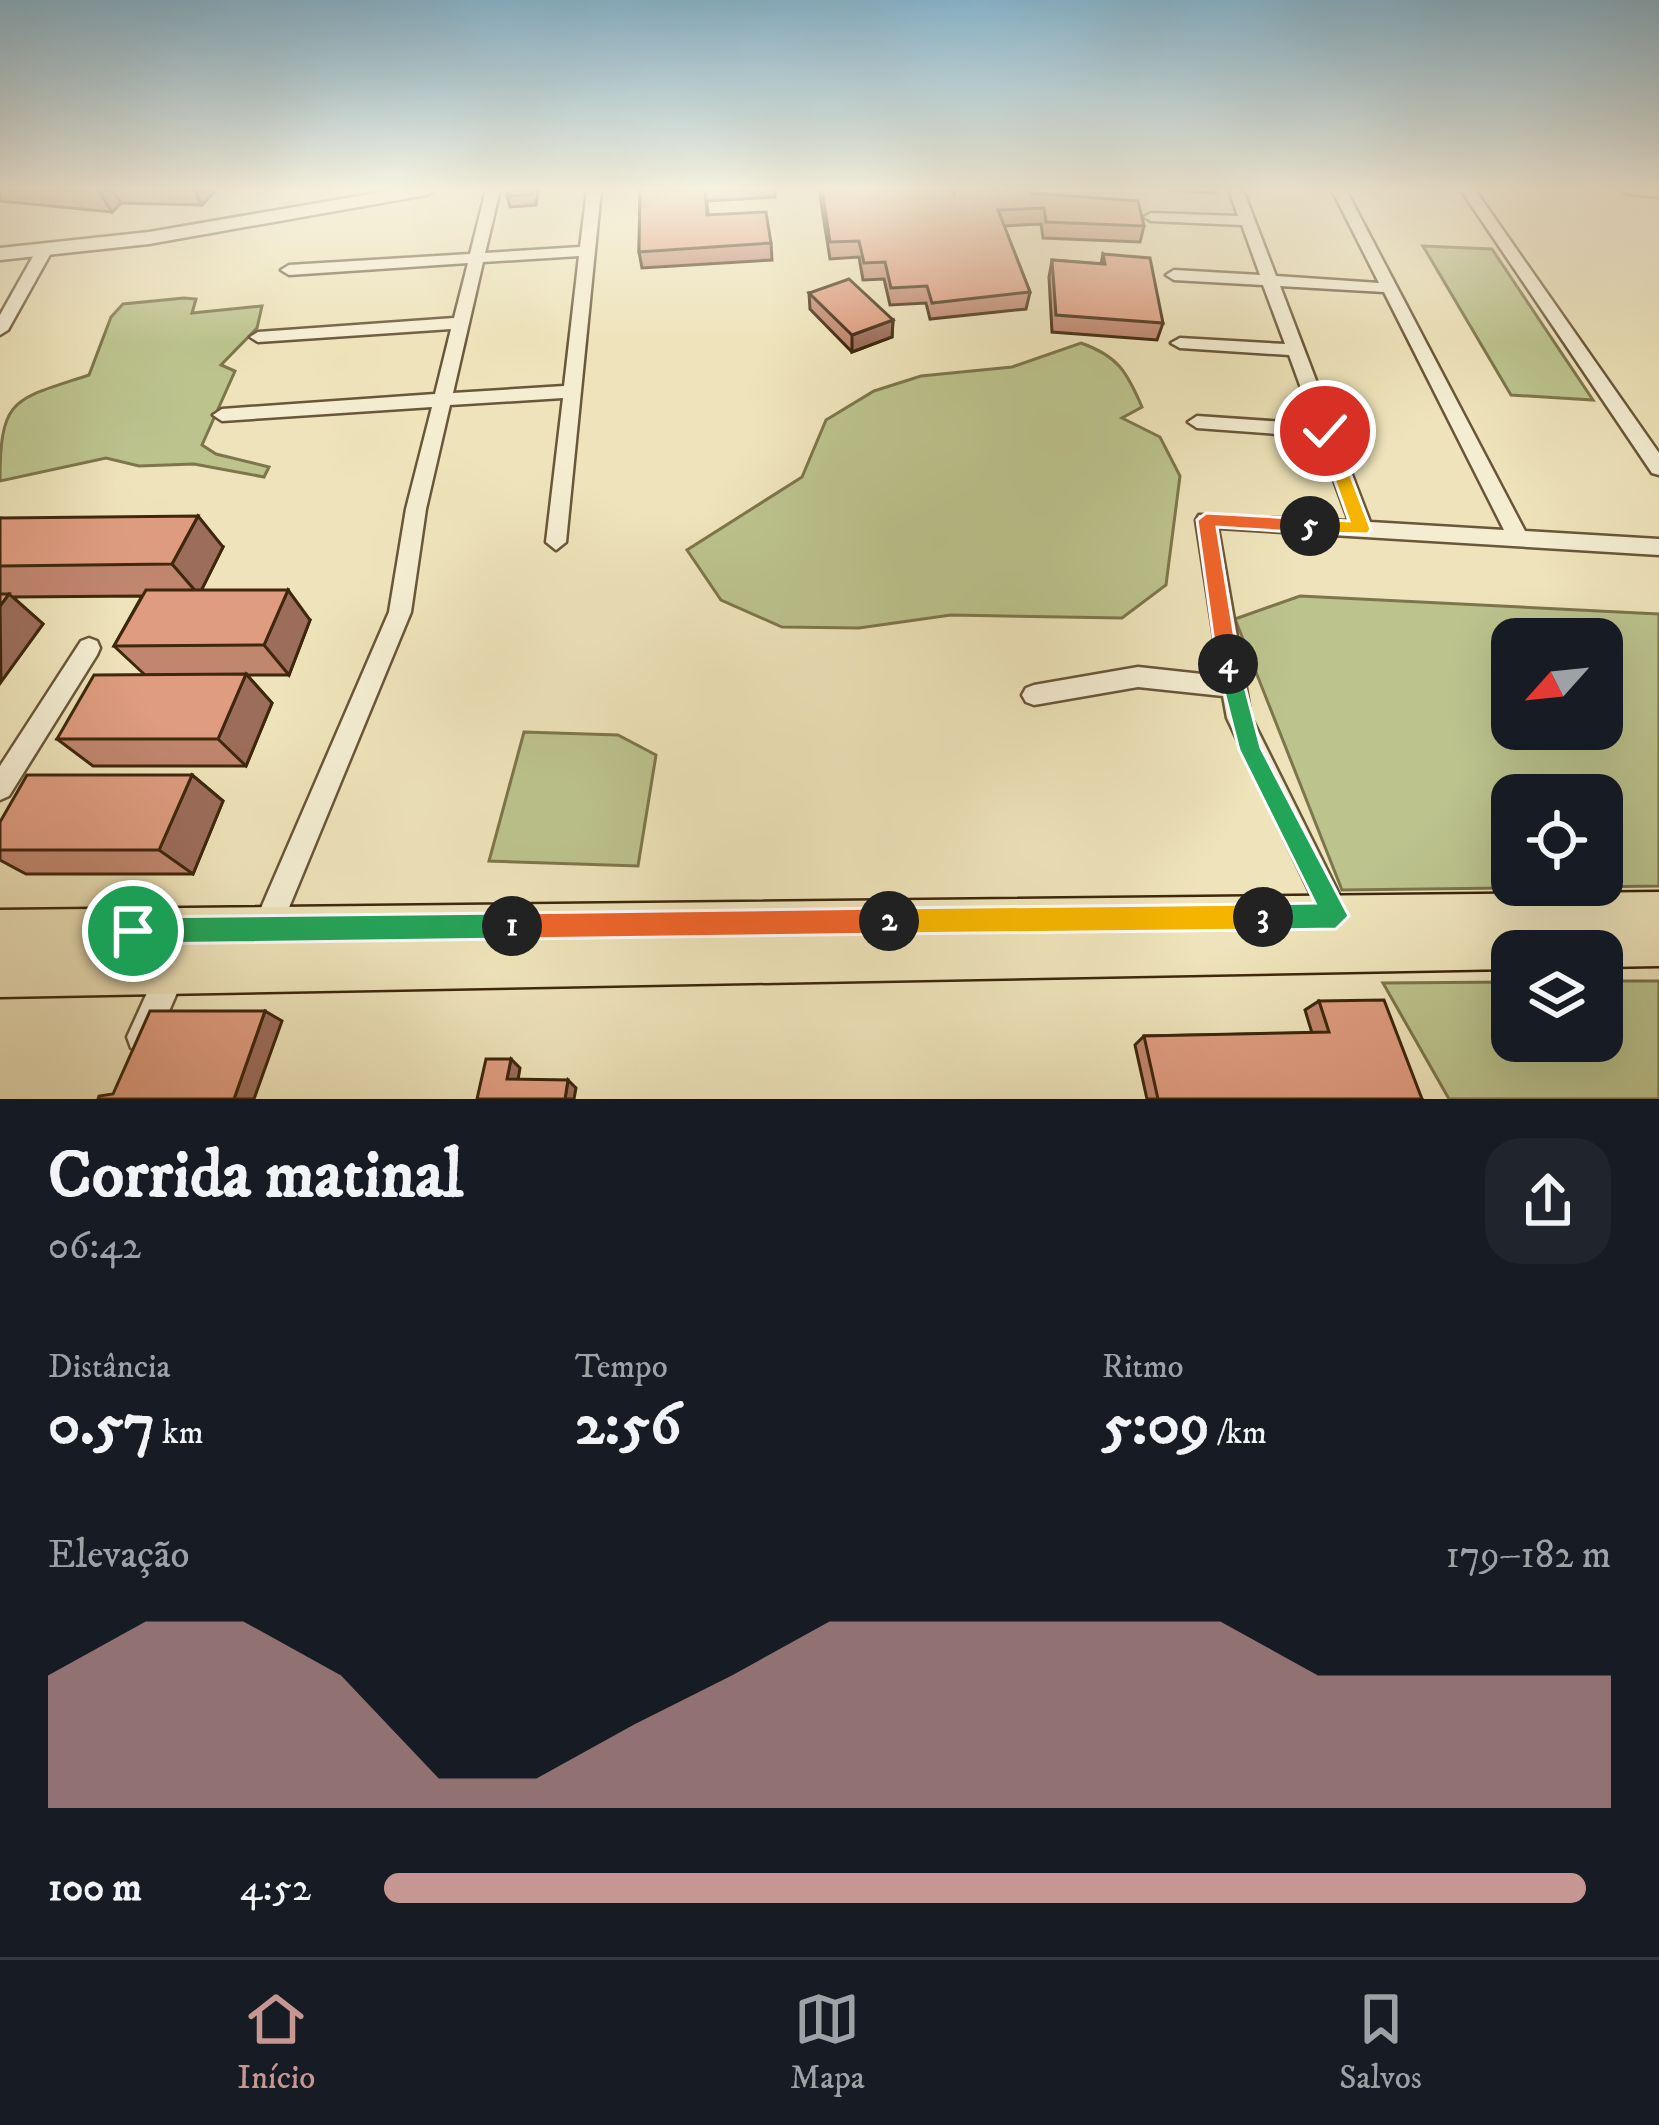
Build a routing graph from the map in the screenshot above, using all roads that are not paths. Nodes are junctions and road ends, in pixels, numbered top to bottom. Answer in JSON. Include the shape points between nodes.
{"nodes":[{"id":1,"x":105,"y":241,"type":"edge"},
{"id":2,"x":481,"y":241,"type":"edge"},
{"id":3,"x":589,"y":241,"type":"edge"},
{"id":4,"x":1255,"y":241,"type":"edge"},
{"id":5,"x":1365,"y":241,"type":"edge"},
{"id":6,"x":1503,"y":241,"type":"edge"},
{"id":7,"x":44,"y":251,"type":"junction"},
{"id":8,"x":588,"y":251,"type":"junction"},
{"id":9,"x":0,"y":254,"type":"edge"},
{"id":10,"x":477,"y":258,"type":"junction"},
{"id":11,"x":289,"y":270,"type":"dead end"},
{"id":12,"x":1174,"y":275,"type":"dead end"},
{"id":13,"x":1270,"y":281,"type":"junction"},
{"id":14,"x":1389,"y":288,"type":"junction"},
{"id":15,"x":461,"y":323,"type":"junction"},
{"id":16,"x":0,"y":330,"type":"edge"},
{"id":17,"x":258,"y":337,"type":"dead end"},
{"id":18,"x":1180,"y":343,"type":"dead end"},
{"id":19,"x":1295,"y":350,"type":"junction"},
{"id":20,"x":573,"y":391,"type":"junction"},
{"id":21,"x":443,"y":400,"type":"junction"},
{"id":22,"x":222,"y":415,"type":"dead end"},
{"id":23,"x":1197,"y":422,"type":"dead end"},
{"id":24,"x":1325,"y":431,"type":"junction"},
{"id":25,"x":1659,"y":468,"type":"edge"},
{"id":26,"x":1362,"y":529,"type":"junction"},
{"id":27,"x":1519,"y":539,"type":"junction"},
{"id":28,"x":556,"y":542,"type":"dead end"},
{"id":29,"x":1659,"y":547,"type":"edge"},
{"id":30,"x":89,"y":648,"type":"dead end"},
{"id":31,"x":1232,"y":687,"type":"junction"},
{"id":32,"x":1034,"y":695,"type":"dead end"},
{"id":33,"x":0,"y":788,"type":"edge"},
{"id":34,"x":1659,"y":914,"type":"edge"},
{"id":35,"x":1336,"y":916,"type":"junction"},
{"id":36,"x":266,"y":929,"type":"junction"},
{"id":37,"x":0,"y":932,"type":"edge"},
{"id":38,"x":1659,"y":944,"type":"edge"},
{"id":39,"x":171,"y":971,"type":"junction"},
{"id":40,"x":0,"y":974,"type":"edge"},
{"id":41,"x":134,"y":1057,"type":"edge"}],
"edges":[{"from":1,"to":7,"type":"street"},
{"from":2,"to":10,"type":"street"},
{"from":3,"to":8,"type":"street"},
{"from":4,"to":13,"type":"street"},
{"from":5,"to":14,"type":"street"},
{"from":6,"to":25,"type":"street"},
{"from":7,"to":9,"type":"street"},
{"from":7,"to":16,"type":"street"},
{"from":8,"to":10,"type":"street"},
{"from":8,"to":20,"type":"street"},
{"from":10,"to":11,"type":"street"},
{"from":10,"to":15,"type":"street"},
{"from":12,"to":13,"type":"street"},
{"from":13,"to":14,"type":"street"},
{"from":13,"to":19,"type":"street"},
{"from":14,"to":27,"type":"street"},
{"from":15,"to":17,"type":"street"},
{"from":15,"to":21,"type":"street"},
{"from":18,"to":19,"type":"street"},
{"from":19,"to":24,"type":"street"},
{"from":20,"to":21,"type":"street"},
{"from":20,"to":28,"type":"street"},
{"from":21,"to":22,"type":"street"},
{"from":21,"to":36,"type":"street","via":[[400,611]]},
{"from":23,"to":24,"type":"street"},
{"from":24,"to":26,"type":"street"},
{"from":26,"to":27,"type":"street"},
{"from":26,"to":31,"type":"street","via":[[1206,520]]},
{"from":27,"to":29,"type":"street"},
{"from":30,"to":33,"type":"street"},
{"from":31,"to":32,"type":"street","via":[[1138,677]]},
{"from":31,"to":35,"type":"street","via":[[1250,750]]},
{"from":34,"to":35,"type":"main road"},
{"from":35,"to":36,"type":"main road"},
{"from":36,"to":37,"type":"main road"},
{"from":38,"to":39,"type":"main road"},
{"from":39,"to":40,"type":"main road"},
{"from":39,"to":41,"type":"street"}]}
